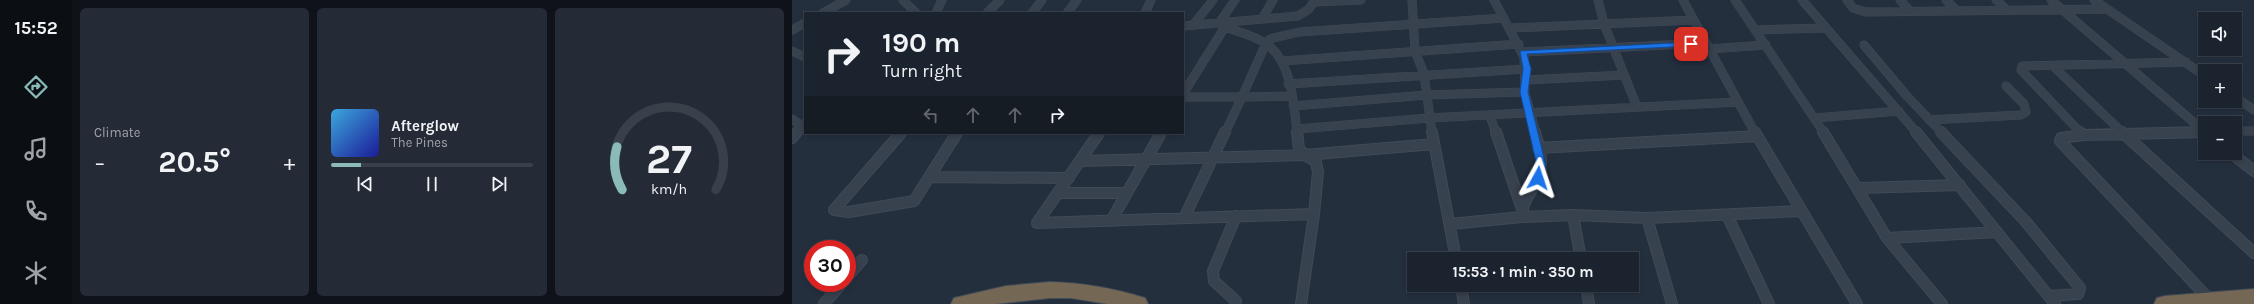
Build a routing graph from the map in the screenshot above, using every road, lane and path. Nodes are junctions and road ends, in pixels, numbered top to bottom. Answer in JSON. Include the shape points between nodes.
{"nodes":[{"id":1,"x":846,"y":0,"type":"edge"},
{"id":2,"x":903,"y":0,"type":"edge"},
{"id":3,"x":942,"y":0,"type":"edge"},
{"id":4,"x":1000,"y":0,"type":"edge"},
{"id":5,"x":1042,"y":0,"type":"edge"},
{"id":6,"x":1077,"y":0,"type":"edge"},
{"id":7,"x":1151,"y":0,"type":"edge"},
{"id":8,"x":1207,"y":0,"type":"edge"},
{"id":9,"x":1213,"y":0,"type":"edge"},
{"id":10,"x":1235,"y":0,"type":"edge"},
{"id":11,"x":1273,"y":0,"type":"edge"},
{"id":12,"x":1361,"y":0,"type":"edge"},
{"id":13,"x":1412,"y":0,"type":"edge"},
{"id":14,"x":1494,"y":0,"type":"edge"},
{"id":15,"x":1598,"y":0,"type":"edge"},
{"id":16,"x":1605,"y":0,"type":"edge"},
{"id":17,"x":1683,"y":0,"type":"edge"},
{"id":18,"x":1735,"y":0,"type":"edge"},
{"id":19,"x":1802,"y":0,"type":"edge"},
{"id":20,"x":1847,"y":0,"type":"edge"},
{"id":21,"x":1900,"y":0,"type":"edge"},
{"id":22,"x":1946,"y":0,"type":"edge"},
{"id":23,"x":1996,"y":0,"type":"edge"},
{"id":24,"x":2051,"y":0,"type":"edge"},
{"id":25,"x":2094,"y":0,"type":"edge"},
{"id":26,"x":1314,"y":1,"type":"edge"},
{"id":27,"x":2062,"y":9,"type":"junction"},
{"id":28,"x":2107,"y":9,"type":"junction"},
{"id":29,"x":1956,"y":10,"type":"junction"},
{"id":30,"x":2007,"y":10,"type":"junction"},
{"id":31,"x":1910,"y":11,"type":"junction"},
{"id":32,"x":825,"y":12,"type":"edge"},
{"id":33,"x":915,"y":12,"type":"edge"},
{"id":34,"x":936,"y":12,"type":"edge"},
{"id":35,"x":989,"y":12,"type":"edge"},
{"id":36,"x":1033,"y":12,"type":"edge"},
{"id":37,"x":1067,"y":12,"type":"edge"},
{"id":38,"x":1145,"y":12,"type":"edge"},
{"id":39,"x":1504,"y":18,"type":"junction"},
{"id":40,"x":1262,"y":19,"type":"junction"},
{"id":41,"x":1693,"y":20,"type":"junction"},
{"id":42,"x":804,"y":24,"type":"edge"},
{"id":43,"x":1224,"y":24,"type":"junction"},
{"id":44,"x":1414,"y":24,"type":"junction"},
{"id":45,"x":1604,"y":24,"type":"junction"},
{"id":46,"x":1193,"y":25,"type":"junction"},
{"id":47,"x":1184,"y":26,"type":"edge"},
{"id":48,"x":1512,"y":28,"type":"junction"},
{"id":49,"x":1825,"y":28,"type":"junction"},
{"id":50,"x":792,"y":30,"type":"edge"},
{"id":51,"x":1756,"y":30,"type":"junction"},
{"id":52,"x":1266,"y":43,"type":"junction"},
{"id":53,"x":1766,"y":45,"type":"junction"},
{"id":54,"x":1864,"y":45,"type":"dead end"},
{"id":55,"x":1708,"y":46,"type":"junction"},
{"id":56,"x":1613,"y":47,"type":"junction"},
{"id":57,"x":1521,"y":48,"type":"junction"},
{"id":58,"x":792,"y":51,"type":"edge"},
{"id":59,"x":1415,"y":51,"type":"junction"},
{"id":60,"x":804,"y":57,"type":"edge"},
{"id":61,"x":1282,"y":61,"type":"junction"},
{"id":62,"x":2186,"y":62,"type":"junction"},
{"id":63,"x":2125,"y":64,"type":"junction"},
{"id":64,"x":2052,"y":65,"type":"junction"},
{"id":65,"x":1527,"y":69,"type":"junction"},
{"id":66,"x":2198,"y":71,"type":"edge"},
{"id":67,"x":1424,"y":74,"type":"junction"},
{"id":68,"x":1624,"y":75,"type":"junction"},
{"id":69,"x":1526,"y":80,"type":"junction"},
{"id":70,"x":1288,"y":84,"type":"junction"},
{"id":71,"x":2006,"y":86,"type":"dead end"},
{"id":72,"x":1524,"y":92,"type":"junction"},
{"id":73,"x":1184,"y":94,"type":"edge"},
{"id":74,"x":1427,"y":95,"type":"junction"},
{"id":75,"x":1184,"y":96,"type":"edge"},
{"id":76,"x":1291,"y":96,"type":"junction"},
{"id":77,"x":1242,"y":97,"type":"junction"},
{"id":78,"x":1738,"y":102,"type":"junction"},
{"id":79,"x":2242,"y":102,"type":"edge"},
{"id":80,"x":1293,"y":106,"type":"junction"},
{"id":81,"x":1637,"y":107,"type":"junction"},
{"id":82,"x":2254,"y":110,"type":"edge"},
{"id":83,"x":1899,"y":112,"type":"junction"},
{"id":84,"x":1530,"y":113,"type":"junction"},
{"id":85,"x":1490,"y":116,"type":"junction"},
{"id":86,"x":1429,"y":118,"type":"junction"},
{"id":87,"x":1816,"y":118,"type":"junction"},
{"id":88,"x":792,"y":119,"type":"edge"},
{"id":89,"x":1928,"y":120,"type":"junction"},
{"id":90,"x":804,"y":125,"type":"edge"},
{"id":91,"x":2198,"y":126,"type":"edge"},
{"id":92,"x":1297,"y":130,"type":"junction"},
{"id":93,"x":2242,"y":131,"type":"edge"},
{"id":94,"x":2254,"y":131,"type":"edge"},
{"id":95,"x":2198,"y":132,"type":"edge"},
{"id":96,"x":2123,"y":133,"type":"junction"},
{"id":97,"x":900,"y":134,"type":"edge"},
{"id":98,"x":956,"y":134,"type":"edge"},
{"id":99,"x":1098,"y":134,"type":"edge"},
{"id":100,"x":1160,"y":134,"type":"edge"},
{"id":101,"x":2083,"y":135,"type":"junction"},
{"id":102,"x":1757,"y":136,"type":"junction"},
{"id":103,"x":792,"y":138,"type":"edge"},
{"id":104,"x":1434,"y":144,"type":"junction"},
{"id":105,"x":1538,"y":148,"type":"junction"},
{"id":106,"x":1305,"y":155,"type":"junction"},
{"id":107,"x":1213,"y":157,"type":"junction"},
{"id":108,"x":1146,"y":159,"type":"junction"},
{"id":109,"x":2240,"y":160,"type":"edge"},
{"id":110,"x":1080,"y":161,"type":"junction"},
{"id":111,"x":2254,"y":171,"type":"edge"},
{"id":112,"x":929,"y":178,"type":"junction"},
{"id":113,"x":1068,"y":178,"type":"junction"},
{"id":114,"x":1960,"y":185,"type":"junction"},
{"id":115,"x":1859,"y":188,"type":"junction"},
{"id":116,"x":1058,"y":193,"type":"junction"},
{"id":117,"x":1126,"y":193,"type":"junction"},
{"id":118,"x":1521,"y":206,"type":"junction"},
{"id":119,"x":1801,"y":211,"type":"junction"},
{"id":120,"x":1314,"y":214,"type":"junction"},
{"id":121,"x":1573,"y":215,"type":"junction"},
{"id":122,"x":1727,"y":215,"type":"junction"},
{"id":123,"x":1236,"y":216,"type":"junction"},
{"id":124,"x":1522,"y":217,"type":"junction"},
{"id":125,"x":1184,"y":218,"type":"junction"},
{"id":126,"x":1648,"y":218,"type":"junction"},
{"id":127,"x":1111,"y":221,"type":"junction"},
{"id":128,"x":1450,"y":224,"type":"junction"},
{"id":129,"x":1997,"y":232,"type":"junction"},
{"id":130,"x":1887,"y":238,"type":"junction"},
{"id":131,"x":1455,"y":252,"type":"edge"},
{"id":132,"x":1580,"y":252,"type":"edge"},
{"id":133,"x":2254,"y":253,"type":"edge"},
{"id":134,"x":862,"y":260,"type":"dead end"},
{"id":135,"x":856,"y":267,"type":"edge"},
{"id":136,"x":834,"y":292,"type":"edge"},
{"id":137,"x":1462,"y":292,"type":"edge"},
{"id":138,"x":1587,"y":292,"type":"edge"},
{"id":139,"x":2254,"y":297,"type":"edge"},
{"id":140,"x":2052,"y":300,"type":"edge"},
{"id":141,"x":2211,"y":301,"type":"junction"},
{"id":142,"x":824,"y":304,"type":"edge"},
{"id":143,"x":962,"y":304,"type":"edge"},
{"id":144,"x":1137,"y":304,"type":"edge"},
{"id":145,"x":1235,"y":304,"type":"edge"},
{"id":146,"x":1301,"y":304,"type":"edge"},
{"id":147,"x":1464,"y":304,"type":"edge"},
{"id":148,"x":1590,"y":304,"type":"edge"},
{"id":149,"x":1672,"y":304,"type":"edge"},
{"id":150,"x":1769,"y":304,"type":"edge"},
{"id":151,"x":1856,"y":304,"type":"edge"},
{"id":152,"x":1942,"y":304,"type":"edge"},
{"id":153,"x":2164,"y":304,"type":"edge"}],
"edges":[{"from":1,"to":32,"type":"street"},
{"from":2,"to":33,"type":"street"},
{"from":3,"to":34,"type":"street"},
{"from":4,"to":35,"type":"street"},
{"from":5,"to":36,"type":"street"},
{"from":6,"to":37,"type":"street"},
{"from":7,"to":38,"type":"street"},
{"from":8,"to":9,"type":"street"},
{"from":9,"to":46,"type":"street"},
{"from":10,"to":43,"type":"street"},
{"from":11,"to":40,"type":"street"},
{"from":12,"to":26,"type":"street"},
{"from":13,"to":44,"type":"street"},
{"from":14,"to":39,"type":"street"},
{"from":15,"to":16,"type":"street"},
{"from":15,"to":45,"type":"street"},
{"from":17,"to":41,"type":"street"},
{"from":18,"to":51,"type":"street"},
{"from":19,"to":49,"type":"street"},
{"from":20,"to":31,"type":"street","via":[[1853,8],[1862,11]]},
{"from":21,"to":31,"type":"street"},
{"from":22,"to":29,"type":"street"},
{"from":23,"to":30,"type":"street"},
{"from":24,"to":27,"type":"street"},
{"from":25,"to":28,"type":"street"},
{"from":26,"to":40,"type":"street","via":[[1302,15]]},
{"from":27,"to":28,"type":"street"},
{"from":27,"to":30,"type":"street"},
{"from":27,"to":63,"type":"street"},
{"from":28,"to":62,"type":"street"},
{"from":29,"to":30,"type":"street"},
{"from":29,"to":31,"type":"street"},
{"from":39,"to":44,"type":"street"},
{"from":39,"to":48,"type":"street"},
{"from":40,"to":43,"type":"street"},
{"from":41,"to":45,"type":"street"},
{"from":41,"to":55,"type":"street"},
{"from":42,"to":50,"type":"street"},
{"from":43,"to":46,"type":"street"},
{"from":43,"to":52,"type":"street"},
{"from":43,"to":73,"type":"street"},
{"from":44,"to":52,"type":"street","via":[[1299,32],[1270,39]]},
{"from":44,"to":59,"type":"street"},
{"from":45,"to":48,"type":"street"},
{"from":45,"to":56,"type":"street"},
{"from":46,"to":47,"type":"street"},
{"from":48,"to":57,"type":"street"},
{"from":49,"to":51,"type":"street"},
{"from":49,"to":83,"type":"street"},
{"from":51,"to":53,"type":"street"},
{"from":52,"to":61,"type":"street"},
{"from":52,"to":77,"type":"street"},
{"from":53,"to":55,"type":"street"},
{"from":53,"to":87,"type":"street"},
{"from":54,"to":89,"type":"street"},
{"from":55,"to":56,"type":"street"},
{"from":55,"to":78,"type":"street"},
{"from":56,"to":57,"type":"street"},
{"from":56,"to":68,"type":"street"},
{"from":57,"to":59,"type":"street"},
{"from":57,"to":65,"type":"street"},
{"from":58,"to":60,"type":"street"},
{"from":59,"to":61,"type":"street"},
{"from":59,"to":67,"type":"street"},
{"from":61,"to":70,"type":"street"},
{"from":62,"to":63,"type":"street"},
{"from":62,"to":66,"type":"street"},
{"from":63,"to":64,"type":"street"},
{"from":63,"to":91,"type":"street"},
{"from":64,"to":96,"type":"street"},
{"from":64,"to":101,"type":"street","via":[[2027,65],[2021,68],[2036,88]]},
{"from":65,"to":67,"type":"street"},
{"from":65,"to":69,"type":"street"},
{"from":67,"to":70,"type":"street"},
{"from":67,"to":74,"type":"street"},
{"from":68,"to":69,"type":"street"},
{"from":68,"to":81,"type":"street"},
{"from":69,"to":72,"type":"street"},
{"from":70,"to":76,"type":"street"},
{"from":71,"to":89,"type":"street","via":[[2024,104],[2026,112],[2021,115]]},
{"from":72,"to":74,"type":"street"},
{"from":72,"to":84,"type":"street"},
{"from":74,"to":80,"type":"street"},
{"from":74,"to":86,"type":"street"},
{"from":75,"to":77,"type":"street"},
{"from":76,"to":77,"type":"street"},
{"from":76,"to":80,"type":"street"},
{"from":77,"to":107,"type":"street"},
{"from":78,"to":81,"type":"street"},
{"from":78,"to":102,"type":"street"},
{"from":79,"to":82,"type":"street"},
{"from":80,"to":92,"type":"street"},
{"from":81,"to":84,"type":"street"},
{"from":83,"to":87,"type":"street"},
{"from":83,"to":114,"type":"street"},
{"from":84,"to":85,"type":"street"},
{"from":84,"to":105,"type":"street"},
{"from":85,"to":86,"type":"street"},
{"from":85,"to":118,"type":"street"},
{"from":86,"to":92,"type":"street"},
{"from":86,"to":104,"type":"street"},
{"from":87,"to":115,"type":"street"},
{"from":88,"to":90,"type":"street"},
{"from":89,"to":140,"type":"street","via":[[2026,222],[2080,288],[2078,294]]},
{"from":90,"to":103,"type":"street"},
{"from":92,"to":106,"type":"street","via":[[1299,149]]},
{"from":93,"to":94,"type":"street"},
{"from":95,"to":96,"type":"street"},
{"from":96,"to":101,"type":"street"},
{"from":96,"to":133,"type":"street"},
{"from":97,"to":112,"type":"street","via":[[834,210],[849,212],[914,202]]},
{"from":98,"to":112,"type":"street"},
{"from":99,"to":110,"type":"street"},
{"from":100,"to":108,"type":"street"},
{"from":101,"to":141,"type":"street","via":[[2060,140],[2090,175]]},
{"from":102,"to":105,"type":"street"},
{"from":102,"to":119,"type":"street"},
{"from":104,"to":106,"type":"street"},
{"from":104,"to":128,"type":"street"},
{"from":105,"to":118,"type":"street","via":[[1542,166],[1538,178]]},
{"from":106,"to":107,"type":"street"},
{"from":106,"to":120,"type":"street","via":[[1316,162],[1318,172]]},
{"from":107,"to":108,"type":"street"},
{"from":107,"to":125,"type":"street"},
{"from":108,"to":110,"type":"street"},
{"from":108,"to":117,"type":"street"},
{"from":109,"to":111,"type":"street"},
{"from":110,"to":113,"type":"street"},
{"from":112,"to":113,"type":"street"},
{"from":113,"to":116,"type":"street"},
{"from":114,"to":115,"type":"street"},
{"from":114,"to":129,"type":"street"},
{"from":115,"to":130,"type":"street"},
{"from":116,"to":117,"type":"street"},
{"from":116,"to":127,"type":"street","via":[[1037,223]]},
{"from":117,"to":127,"type":"street"},
{"from":118,"to":124,"type":"street"},
{"from":119,"to":122,"type":"street"},
{"from":119,"to":151,"type":"street"},
{"from":120,"to":123,"type":"street"},
{"from":120,"to":146,"type":"street"},
{"from":121,"to":124,"type":"street"},
{"from":121,"to":126,"type":"street"},
{"from":121,"to":132,"type":"street"},
{"from":122,"to":126,"type":"street"},
{"from":122,"to":150,"type":"street"},
{"from":123,"to":125,"type":"street"},
{"from":123,"to":145,"type":"street","via":[[1213,271],[1214,281],[1236,300]]},
{"from":124,"to":128,"type":"street"},
{"from":125,"to":127,"type":"street"},
{"from":126,"to":149,"type":"street"},
{"from":128,"to":131,"type":"street"},
{"from":129,"to":130,"type":"street"},
{"from":129,"to":140,"type":"street"},
{"from":130,"to":152,"type":"street"},
{"from":134,"to":135,"type":"street"},
{"from":136,"to":142,"type":"street"},
{"from":137,"to":147,"type":"street"},
{"from":138,"to":148,"type":"street"},
{"from":139,"to":141,"type":"highway"},
{"from":141,"to":153,"type":"highway"},
{"from":143,"to":144,"type":"highway","via":[[993,295],[1061,289],[1116,297]]}]}
